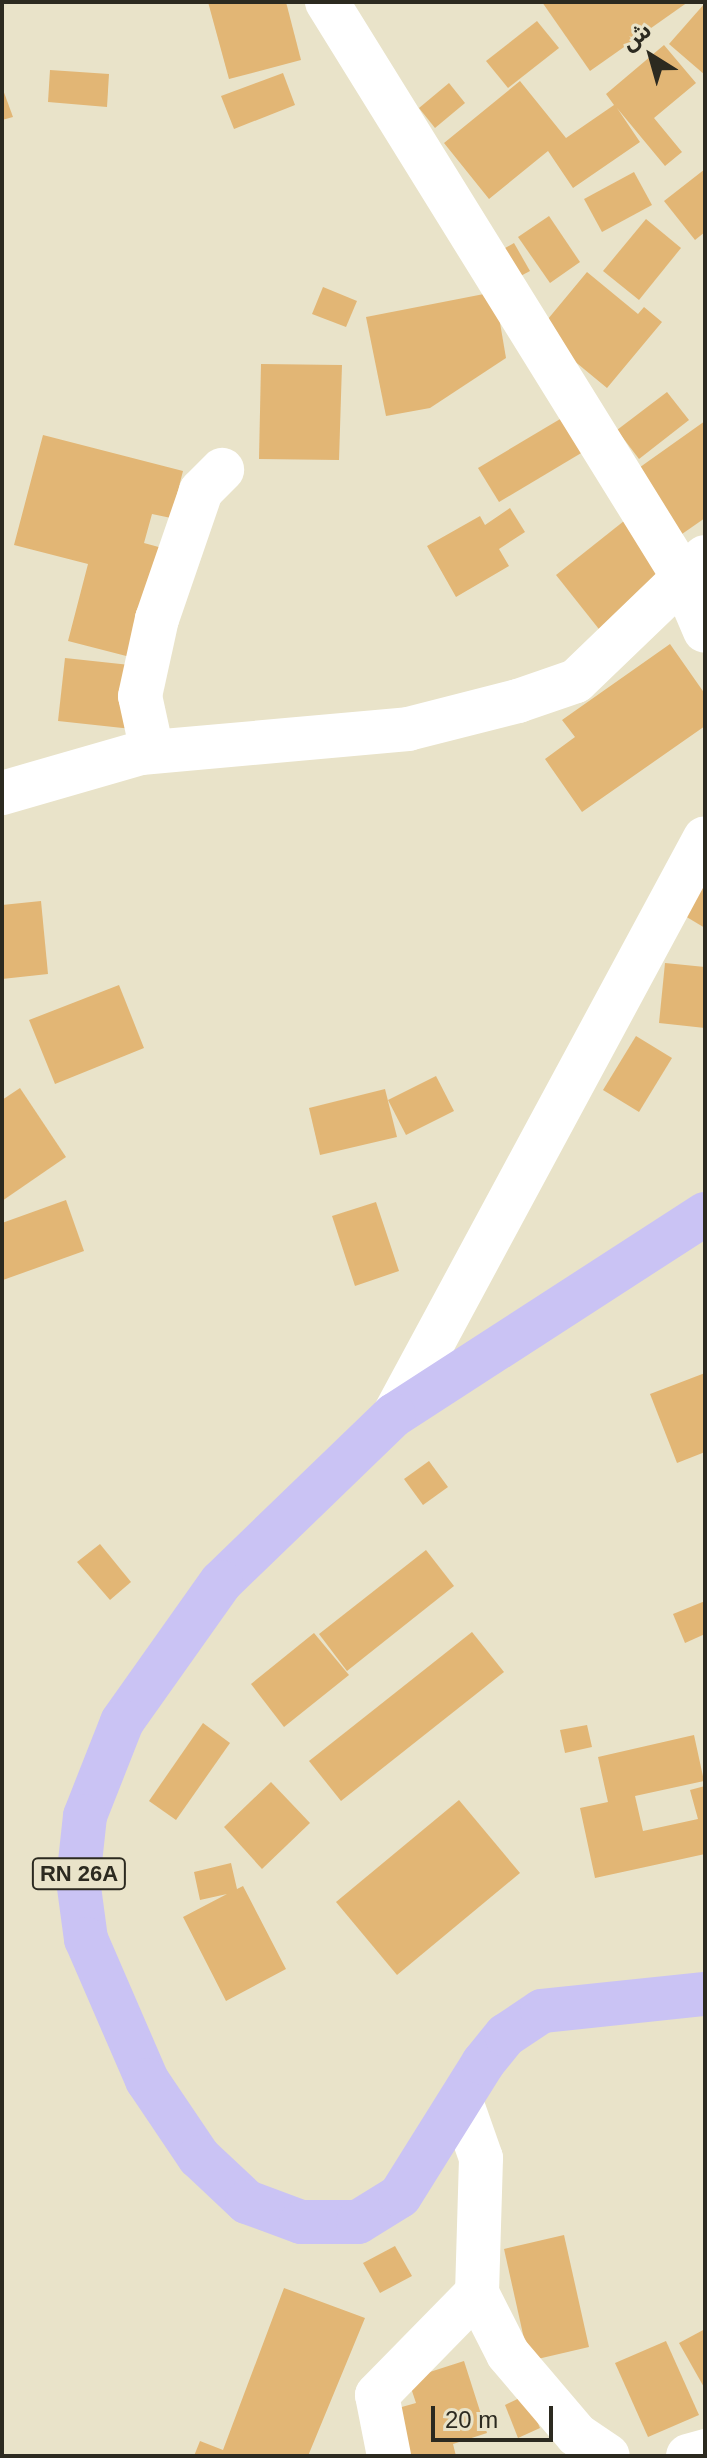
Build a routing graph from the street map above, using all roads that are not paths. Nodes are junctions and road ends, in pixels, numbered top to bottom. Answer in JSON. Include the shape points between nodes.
{"nodes":[{"id":1,"x":327,"y":2,"type":"edge"},
{"id":2,"x":222,"y":470,"type":"dead end"},
{"id":3,"x":694,"y":568,"type":"edge"},
{"id":4,"x":705,"y":631,"type":"edge"},
{"id":5,"x":152,"y":751,"type":"junction"},
{"id":6,"x":2,"y":793,"type":"edge"},
{"id":7,"x":705,"y":838,"type":"edge"},
{"id":8,"x":705,"y":1214,"type":"edge"},
{"id":9,"x":394,"y":1415,"type":"junction"},
{"id":10,"x":705,"y":1994,"type":"edge"},
{"id":11,"x":462,"y":2104,"type":"junction"},
{"id":12,"x":477,"y":2293,"type":"junction"},
{"id":13,"x":705,"y":2451,"type":"edge"},
{"id":14,"x":389,"y":2456,"type":"edge"},
{"id":15,"x":608,"y":2456,"type":"edge"},
{"id":16,"x":688,"y":2456,"type":"edge"}],
"edges":[{"from":1,"to":3,"type":"street"},
{"from":2,"to":5,"type":"street","via":[[201,491],[157,619],[140,696]]},
{"from":3,"to":4,"type":"street"},
{"from":3,"to":5,"type":"street","via":[[576,681],[518,701],[408,729]]},
{"from":5,"to":6,"type":"street"},
{"from":7,"to":9,"type":"street"},
{"from":8,"to":9,"type":"main road","number":"RN 26A"},
{"from":9,"to":11,"type":"main road","number":"RN 26A","via":[[221,1582],[122,1722],[85,1816],[78,1880],[86,1939],[147,2080],[199,2157],[247,2202],[301,2222],[358,2222],[400,2196]]},
{"from":10,"to":11,"type":"main road","number":"RN 26A","via":[[542,2011],[506,2035]]},
{"from":11,"to":12,"type":"street","via":[[481,2158]]},
{"from":12,"to":14,"type":"street","via":[[377,2395]]},
{"from":12,"to":15,"type":"street","via":[[508,2354],[577,2435]]},
{"from":13,"to":16,"type":"street"}]}
